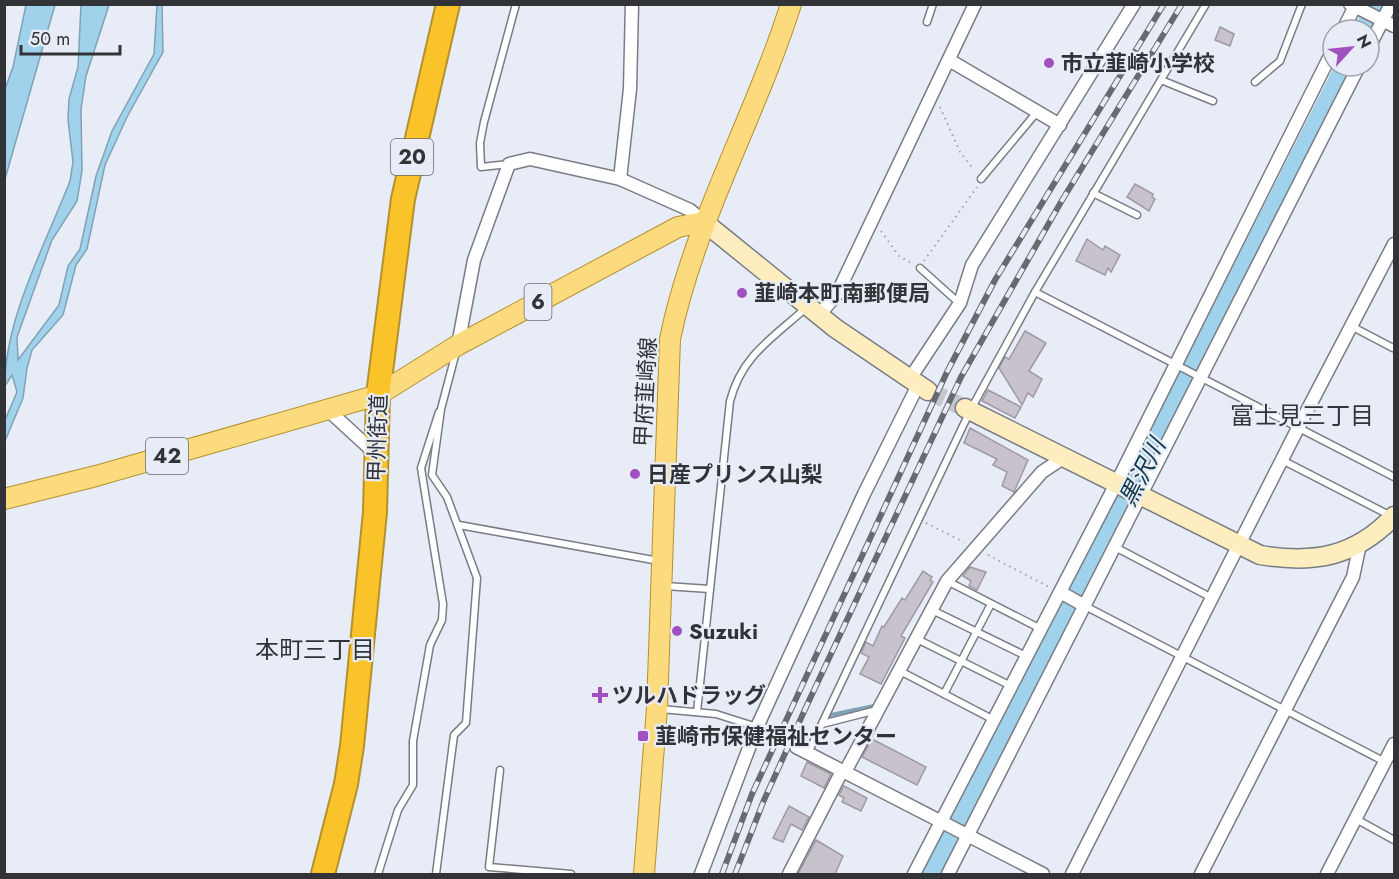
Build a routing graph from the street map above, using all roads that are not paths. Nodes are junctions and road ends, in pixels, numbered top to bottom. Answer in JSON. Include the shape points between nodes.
{"nodes":[{"id":1,"x":448,"y":4,"type":"edge"},
{"id":2,"x":516,"y":4,"type":"edge"},
{"id":3,"x":632,"y":4,"type":"edge"},
{"id":4,"x":791,"y":4,"type":"edge"},
{"id":5,"x":933,"y":4,"type":"edge"},
{"id":6,"x":975,"y":4,"type":"edge"},
{"id":7,"x":1134,"y":4,"type":"edge"},
{"id":8,"x":1206,"y":4,"type":"edge"},
{"id":9,"x":1302,"y":4,"type":"edge"},
{"id":10,"x":1391,"y":4,"type":"edge"},
{"id":11,"x":1353,"y":5,"type":"edge"},
{"id":12,"x":1383,"y":20,"type":"junction"},
{"id":13,"x":927,"y":22,"type":"dead end"},
{"id":14,"x":1381,"y":24,"type":"edge"},
{"id":15,"x":1395,"y":26,"type":"edge"},
{"id":16,"x":949,"y":60,"type":"junction"},
{"id":17,"x":1321,"y":74,"type":"edge"},
{"id":18,"x":1353,"y":78,"type":"edge"},
{"id":19,"x":1161,"y":80,"type":"junction"},
{"id":20,"x":1255,"y":82,"type":"dead end"},
{"id":21,"x":1213,"y":101,"type":"dead end"},
{"id":22,"x":1036,"y":112,"type":"junction"},
{"id":23,"x":1060,"y":125,"type":"junction"},
{"id":24,"x":509,"y":164,"type":"junction"},
{"id":25,"x":620,"y":179,"type":"junction"},
{"id":26,"x":981,"y":179,"type":"road end"},
{"id":27,"x":1093,"y":193,"type":"junction"},
{"id":28,"x":1137,"y":215,"type":"dead end"},
{"id":29,"x":705,"y":222,"type":"junction"},
{"id":30,"x":1395,"y":244,"type":"edge"},
{"id":31,"x":920,"y":268,"type":"road end"},
{"id":32,"x":1035,"y":292,"type":"junction"},
{"id":33,"x":960,"y":303,"type":"junction"},
{"id":34,"x":814,"y":310,"type":"junction"},
{"id":35,"x":1352,"y":326,"type":"junction"},
{"id":36,"x":458,"y":345,"type":"junction"},
{"id":37,"x":1393,"y":348,"type":"edge"},
{"id":38,"x":1175,"y":365,"type":"junction"},
{"id":39,"x":1201,"y":378,"type":"junction"},
{"id":40,"x":918,"y":385,"type":"junction"},
{"id":41,"x":378,"y":395,"type":"junction"},
{"id":42,"x":441,"y":409,"type":"junction"},
{"id":43,"x":328,"y":410,"type":"junction"},
{"id":44,"x":968,"y":410,"type":"junction"},
{"id":45,"x":1298,"y":428,"type":"junction"},
{"id":46,"x":378,"y":455,"type":"junction"},
{"id":47,"x":1063,"y":458,"type":"junction"},
{"id":48,"x":1282,"y":460,"type":"junction"},
{"id":49,"x":1395,"y":477,"type":"edge"},
{"id":50,"x":1115,"y":484,"type":"junction"},
{"id":51,"x":1140,"y":497,"type":"junction"},
{"id":52,"x":4,"y":499,"type":"edge"},
{"id":53,"x":1394,"y":516,"type":"edge"},
{"id":54,"x":459,"y":525,"type":"junction"},
{"id":55,"x":1360,"y":544,"type":"junction"},
{"id":56,"x":1238,"y":546,"type":"junction"},
{"id":57,"x":1115,"y":547,"type":"junction"},
{"id":58,"x":663,"y":562,"type":"junction"},
{"id":59,"x":947,"y":581,"type":"junction"},
{"id":60,"x":662,"y":586,"type":"junction"},
{"id":61,"x":710,"y":589,"type":"junction"},
{"id":62,"x":1060,"y":592,"type":"junction"},
{"id":63,"x":1212,"y":598,"type":"junction"},
{"id":64,"x":991,"y":604,"type":"junction"},
{"id":65,"x":1085,"y":606,"type":"junction"},
{"id":66,"x":932,"y":610,"type":"junction"},
{"id":67,"x":1041,"y":629,"type":"junction"},
{"id":68,"x":976,"y":632,"type":"junction"},
{"id":69,"x":916,"y":639,"type":"junction"},
{"id":70,"x":1026,"y":656,"type":"junction"},
{"id":71,"x":1182,"y":656,"type":"junction"},
{"id":72,"x":961,"y":661,"type":"junction"},
{"id":73,"x":899,"y":670,"type":"junction"},
{"id":74,"x":1011,"y":686,"type":"junction"},
{"id":75,"x":944,"y":694,"type":"junction"},
{"id":76,"x":657,"y":708,"type":"junction"},
{"id":77,"x":878,"y":710,"type":"junction"},
{"id":78,"x":1286,"y":710,"type":"junction"},
{"id":79,"x":697,"y":712,"type":"junction"},
{"id":80,"x":994,"y":720,"type":"junction"},
{"id":81,"x":822,"y":724,"type":"junction"},
{"id":82,"x":757,"y":727,"type":"junction"},
{"id":83,"x":773,"y":735,"type":"tunnel mouth"},
{"id":84,"x":1395,"y":744,"type":"edge"},
{"id":85,"x":796,"y":747,"type":"tunnel mouth"},
{"id":86,"x":808,"y":753,"type":"junction"},
{"id":87,"x":1385,"y":762,"type":"junction"},
{"id":88,"x":500,"y":770,"type":"dead end"},
{"id":89,"x":843,"y":772,"type":"junction"},
{"id":90,"x":1356,"y":819,"type":"junction"},
{"id":91,"x":941,"y":822,"type":"junction"},
{"id":92,"x":968,"y":836,"type":"junction"},
{"id":93,"x":1395,"y":840,"type":"edge"},
{"id":94,"x":323,"y":874,"type":"edge"},
{"id":95,"x":378,"y":874,"type":"edge"},
{"id":96,"x":436,"y":874,"type":"edge"},
{"id":97,"x":571,"y":874,"type":"edge"},
{"id":98,"x":645,"y":874,"type":"edge"},
{"id":99,"x":701,"y":874,"type":"edge"},
{"id":100,"x":789,"y":874,"type":"edge"},
{"id":101,"x":914,"y":874,"type":"edge"},
{"id":102,"x":948,"y":874,"type":"edge"},
{"id":103,"x":1043,"y":874,"type":"edge"},
{"id":104,"x":1071,"y":874,"type":"edge"},
{"id":105,"x":1201,"y":874,"type":"edge"},
{"id":106,"x":1327,"y":874,"type":"edge"}],
"edges":[{"from":1,"to":41,"type":"highway","name":"甲州街道","number":"20","via":[[403,198]]},
{"from":2,"to":24,"type":"lane","via":[[480,143],[481,167]]},
{"from":3,"to":25,"type":"street","via":[[630,90]]},
{"from":4,"to":29,"type":"main road","name":"甲府韮崎線","via":[[774,58]]},
{"from":5,"to":13,"type":"lane"},
{"from":6,"to":16,"type":"street"},
{"from":7,"to":23,"type":"street"},
{"from":8,"to":19,"type":"lane"},
{"from":9,"to":20,"type":"lane","via":[[1280,61]]},
{"from":10,"to":12,"type":"street"},
{"from":11,"to":12,"type":"street"},
{"from":12,"to":14,"type":"street"},
{"from":12,"to":15,"type":"street"},
{"from":16,"to":22,"type":"street"},
{"from":16,"to":34,"type":"street","via":[[837,294]]},
{"from":17,"to":38,"type":"street"},
{"from":18,"to":39,"type":"street"},
{"from":19,"to":21,"type":"lane"},
{"from":19,"to":27,"type":"lane"},
{"from":22,"to":23,"type":"street"},
{"from":22,"to":26,"type":"lane"},
{"from":23,"to":33,"type":"street","via":[[972,265]]},
{"from":24,"to":25,"type":"street","via":[[530,159]]},
{"from":24,"to":36,"type":"street","via":[[474,260]]},
{"from":25,"to":29,"type":"street","via":[[690,210]]},
{"from":27,"to":28,"type":"lane"},
{"from":27,"to":32,"type":"lane"},
{"from":29,"to":34,"type":"street"},
{"from":29,"to":36,"type":"main road","number":"6","via":[[678,227]]},
{"from":29,"to":58,"type":"main road","name":"甲府韮崎線","via":[[679,296],[670,339]]},
{"from":30,"to":35,"type":"street"},
{"from":31,"to":33,"type":"lane"},
{"from":32,"to":38,"type":"lane"},
{"from":32,"to":44,"type":"lane"},
{"from":33,"to":40,"type":"street"},
{"from":34,"to":40,"type":"street"},
{"from":34,"to":61,"type":"lane","via":[[749,359],[734,386]]},
{"from":35,"to":37,"type":"lane"},
{"from":35,"to":45,"type":"street"},
{"from":36,"to":41,"type":"main road","number":"6"},
{"from":36,"to":42,"type":"lane"},
{"from":38,"to":39,"type":"lane"},
{"from":38,"to":50,"type":"street"},
{"from":39,"to":45,"type":"lane"},
{"from":39,"to":51,"type":"street"},
{"from":40,"to":82,"type":"street"},
{"from":41,"to":43,"type":"main road","number":"42"},
{"from":41,"to":46,"type":"highway","name":"甲州街道","number":"20"},
{"from":42,"to":54,"type":"lane","via":[[432,475]]},
{"from":42,"to":95,"type":"lane","via":[[421,468],[443,604],[442,620],[430,645],[413,741],[412,785],[398,810]]},
{"from":43,"to":46,"type":"street"},
{"from":43,"to":52,"type":"main road","number":"42"},
{"from":44,"to":47,"type":"street"},
{"from":44,"to":81,"type":"lane","via":[[921,520]]},
{"from":45,"to":48,"type":"street"},
{"from":45,"to":49,"type":"lane"},
{"from":46,"to":94,"type":"highway","name":"甲州街道","number":"20","via":[[352,746]]},
{"from":47,"to":50,"type":"street"},
{"from":47,"to":59,"type":"street","via":[[1042,472]]},
{"from":48,"to":53,"type":"lane"},
{"from":48,"to":56,"type":"street"},
{"from":50,"to":51,"type":"street"},
{"from":50,"to":62,"type":"street"},
{"from":51,"to":56,"type":"street"},
{"from":51,"to":57,"type":"street"},
{"from":53,"to":55,"type":"street"},
{"from":54,"to":58,"type":"lane"},
{"from":54,"to":96,"type":"lane","via":[[477,578],[466,723],[454,735]]},
{"from":55,"to":56,"type":"street","via":[[1311,560],[1260,555]]},
{"from":55,"to":78,"type":"street","via":[[1353,577]]},
{"from":56,"to":63,"type":"street"},
{"from":57,"to":63,"type":"lane"},
{"from":57,"to":65,"type":"street"},
{"from":58,"to":60,"type":"main road","name":"甲府韮崎線"},
{"from":59,"to":64,"type":"lane"},
{"from":59,"to":66,"type":"street"},
{"from":60,"to":61,"type":"lane"},
{"from":60,"to":76,"type":"main road","name":"甲府韮崎線"},
{"from":61,"to":79,"type":"lane"},
{"from":62,"to":65,"type":"street"},
{"from":62,"to":67,"type":"street"},
{"from":63,"to":71,"type":"street"},
{"from":64,"to":67,"type":"lane"},
{"from":64,"to":68,"type":"lane"},
{"from":65,"to":71,"type":"lane"},
{"from":65,"to":92,"type":"street"},
{"from":66,"to":68,"type":"lane"},
{"from":66,"to":69,"type":"street"},
{"from":67,"to":70,"type":"street"},
{"from":68,"to":70,"type":"lane"},
{"from":68,"to":72,"type":"lane"},
{"from":69,"to":72,"type":"lane"},
{"from":69,"to":73,"type":"street"},
{"from":70,"to":74,"type":"street"},
{"from":71,"to":78,"type":"lane"},
{"from":71,"to":104,"type":"street"},
{"from":72,"to":74,"type":"lane"},
{"from":72,"to":75,"type":"lane"},
{"from":73,"to":75,"type":"lane"},
{"from":73,"to":77,"type":"street"},
{"from":74,"to":80,"type":"street"},
{"from":75,"to":80,"type":"lane"},
{"from":76,"to":79,"type":"lane"},
{"from":76,"to":98,"type":"main road","name":"甲府韮崎線"},
{"from":77,"to":81,"type":"lane"},
{"from":77,"to":89,"type":"street"},
{"from":78,"to":87,"type":"lane"},
{"from":78,"to":105,"type":"street"},
{"from":79,"to":82,"type":"lane"},
{"from":80,"to":91,"type":"street"},
{"from":81,"to":86,"type":"lane"},
{"from":82,"to":83,"type":"street"},
{"from":82,"to":99,"type":"street"},
{"from":84,"to":87,"type":"street"},
{"from":85,"to":86,"type":"street"},
{"from":86,"to":89,"type":"street"},
{"from":87,"to":90,"type":"street"},
{"from":88,"to":97,"type":"lane","via":[[489,867]]},
{"from":89,"to":91,"type":"street"},
{"from":89,"to":100,"type":"street"},
{"from":90,"to":93,"type":"lane"},
{"from":90,"to":106,"type":"street"},
{"from":91,"to":92,"type":"street"},
{"from":91,"to":101,"type":"street"},
{"from":92,"to":102,"type":"street"},
{"from":92,"to":103,"type":"street"}]}
